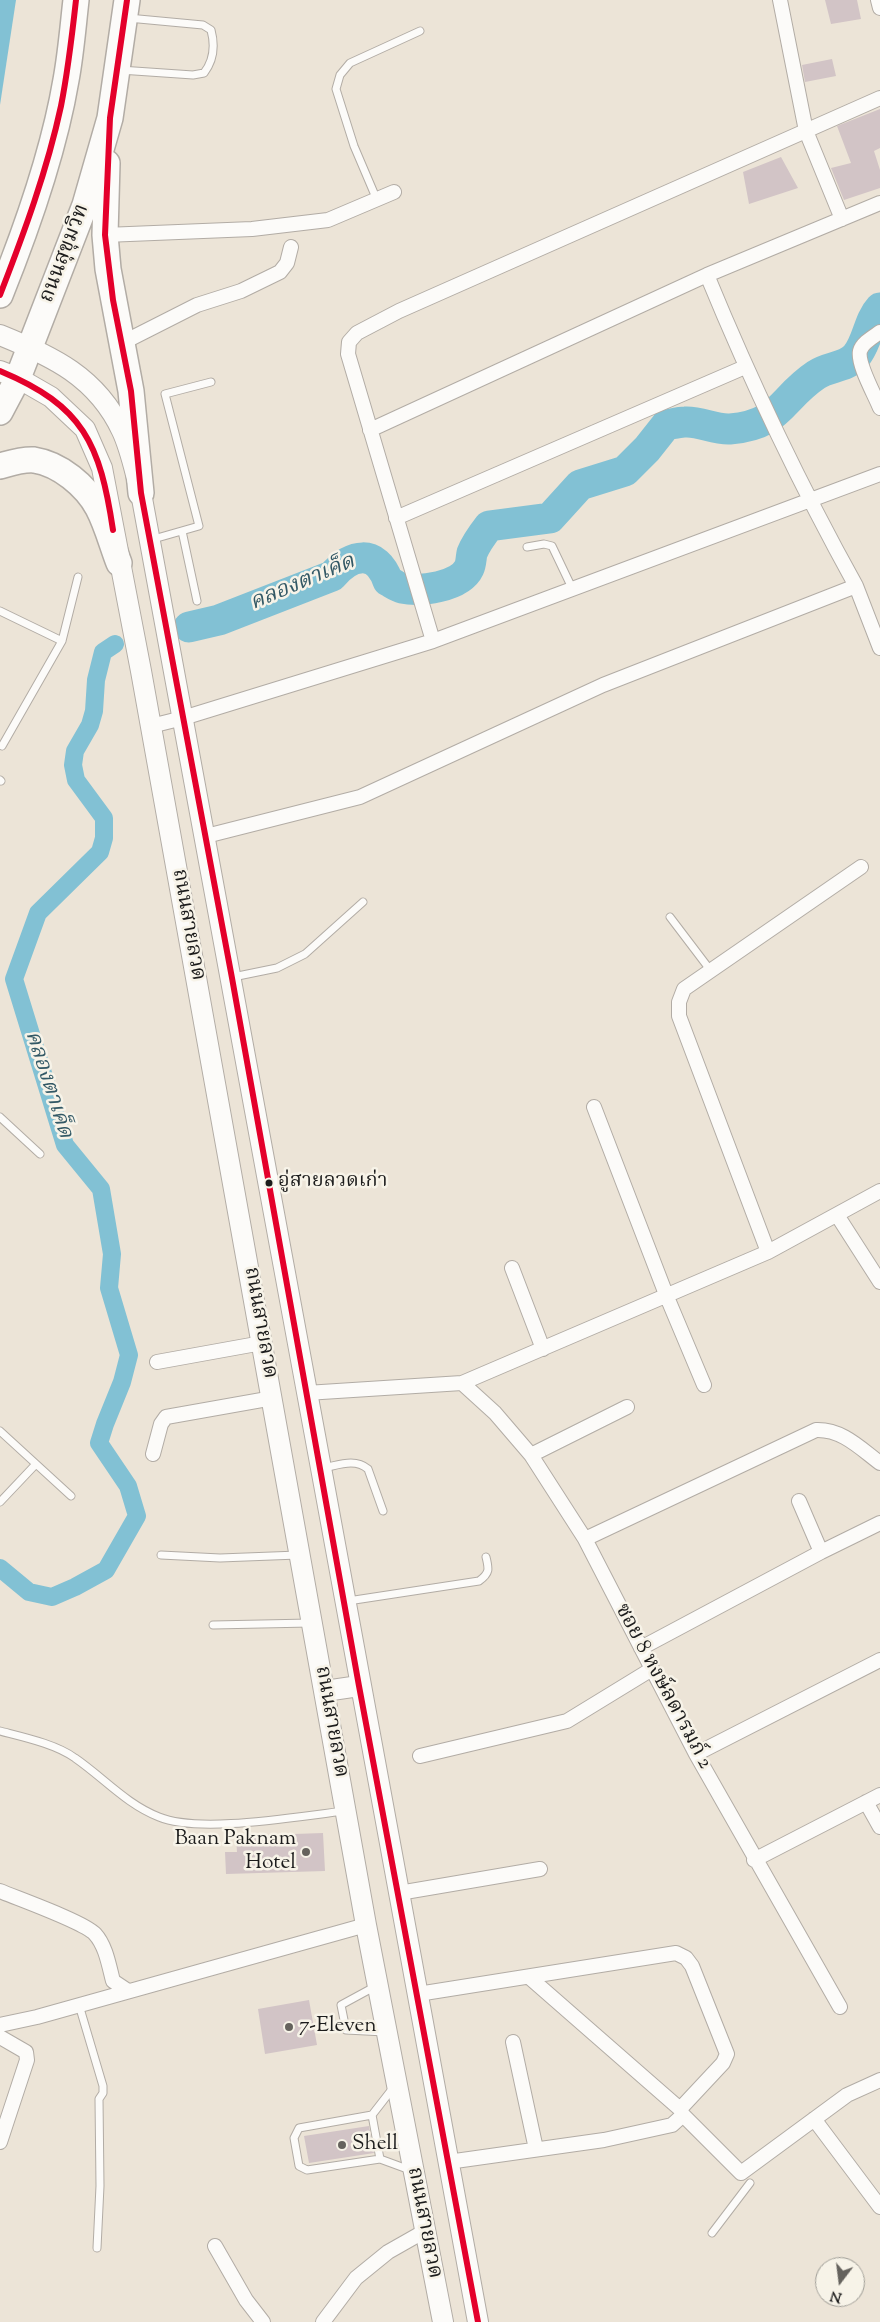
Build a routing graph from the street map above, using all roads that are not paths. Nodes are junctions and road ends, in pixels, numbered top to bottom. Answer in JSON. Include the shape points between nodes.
{"nodes":[{"id":1,"x":76,"y":0,"type":"edge"},
{"id":2,"x":780,"y":0,"type":"edge"},
{"id":3,"x":878,"y":0,"type":"edge"},
{"id":4,"x":880,"y":8,"type":"edge"},
{"id":5,"x":126,"y":9,"type":"edge"},
{"id":6,"x":420,"y":31,"type":"dead end"},
{"id":7,"x":118,"y":70,"type":"junction"},
{"id":8,"x":880,"y":98,"type":"edge"},
{"id":9,"x":110,"y":118,"type":"junction"},
{"id":10,"x":806,"y":131,"type":"junction"},
{"id":11,"x":394,"y":192,"type":"dead end"},
{"id":12,"x":377,"y":200,"type":"junction"},
{"id":13,"x":880,"y":202,"type":"edge"},
{"id":14,"x":842,"y":219,"type":"junction"},
{"id":15,"x":105,"y":235,"type":"junction"},
{"id":16,"x":291,"y":247,"type":"dead end"},
{"id":17,"x":707,"y":275,"type":"junction"},
{"id":18,"x":0,"y":295,"type":"edge"},
{"id":19,"x":880,"y":332,"type":"edge"},
{"id":20,"x":0,"y":335,"type":"edge"},
{"id":21,"x":122,"y":343,"type":"junction"},
{"id":22,"x":31,"y":347,"type":"junction"},
{"id":23,"x":745,"y":367,"type":"junction"},
{"id":24,"x":9,"y":374,"type":"edge"},
{"id":25,"x":211,"y":382,"type":"dead end"},
{"id":26,"x":880,"y":408,"type":"edge"},
{"id":27,"x":0,"y":412,"type":"edge"},
{"id":28,"x":370,"y":430,"type":"junction"},
{"id":29,"x":0,"y":466,"type":"edge"},
{"id":30,"x":880,"y":474,"type":"edge"},
{"id":31,"x":141,"y":493,"type":"junction"},
{"id":32,"x":809,"y":501,"type":"junction"},
{"id":33,"x":396,"y":518,"type":"junction"},
{"id":34,"x":182,"y":531,"type":"junction"},
{"id":35,"x":150,"y":540,"type":"junction"},
{"id":36,"x":527,"y":547,"type":"dead end"},
{"id":37,"x":120,"y":563,"type":"junction"},
{"id":38,"x":78,"y":577,"type":"dead end"},
{"id":39,"x":856,"y":586,"type":"junction"},
{"id":40,"x":573,"y":590,"type":"junction"},
{"id":41,"x":197,"y":601,"type":"dead end"},
{"id":42,"x":0,"y":611,"type":"edge"},
{"id":43,"x":62,"y":641,"type":"junction"},
{"id":44,"x":433,"y":641,"type":"junction"},
{"id":45,"x":880,"y":648,"type":"edge"},
{"id":46,"x":183,"y":718,"type":"junction"},
{"id":47,"x":151,"y":726,"type":"junction"},
{"id":48,"x":2,"y":746,"type":"dead end"},
{"id":49,"x":206,"y":836,"type":"junction"},
{"id":50,"x":861,"y":867,"type":"dead end"},
{"id":51,"x":363,"y":902,"type":"dead end"},
{"id":52,"x":670,"y":917,"type":"dead end"},
{"id":53,"x":712,"y":971,"type":"junction"},
{"id":54,"x":232,"y":978,"type":"junction"},
{"id":55,"x":594,"y":1107,"type":"dead end"},
{"id":56,"x":0,"y":1117,"type":"edge"},
{"id":57,"x":40,"y":1154,"type":"dead end"},
{"id":58,"x":880,"y":1191,"type":"edge"},
{"id":59,"x":837,"y":1215,"type":"junction"},
{"id":60,"x":768,"y":1252,"type":"junction"},
{"id":61,"x":512,"y":1268,"type":"dead end"},
{"id":62,"x":880,"y":1282,"type":"edge"},
{"id":63,"x":668,"y":1297,"type":"junction"},
{"id":64,"x":262,"y":1343,"type":"junction"},
{"id":65,"x":543,"y":1349,"type":"junction"},
{"id":66,"x":157,"y":1362,"type":"dead end"},
{"id":67,"x":462,"y":1384,"type":"junction"},
{"id":68,"x":704,"y":1385,"type":"dead end"},
{"id":69,"x":306,"y":1393,"type":"junction"},
{"id":70,"x":272,"y":1398,"type":"junction"},
{"id":71,"x":627,"y":1407,"type":"dead end"},
{"id":72,"x":0,"y":1431,"type":"edge"},
{"id":73,"x":153,"y":1454,"type":"dead end"},
{"id":74,"x":531,"y":1455,"type":"junction"},
{"id":75,"x":880,"y":1463,"type":"edge"},
{"id":76,"x":36,"y":1464,"type":"junction"},
{"id":77,"x":320,"y":1468,"type":"junction"},
{"id":78,"x":71,"y":1496,"type":"dead end"},
{"id":79,"x":799,"y":1501,"type":"dead end"},
{"id":80,"x":0,"y":1502,"type":"edge"},
{"id":81,"x":383,"y":1511,"type":"dead end"},
{"id":82,"x":880,"y":1523,"type":"edge"},
{"id":83,"x":585,"y":1539,"type":"junction"},
{"id":84,"x":821,"y":1552,"type":"junction"},
{"id":85,"x":300,"y":1554,"type":"junction"},
{"id":86,"x":161,"y":1555,"type":"dead end"},
{"id":87,"x":486,"y":1557,"type":"dead end"},
{"id":88,"x":345,"y":1602,"type":"junction"},
{"id":89,"x":313,"y":1623,"type":"junction"},
{"id":90,"x":213,"y":1625,"type":"dead end"},
{"id":91,"x":641,"y":1648,"type":"junction"},
{"id":92,"x":880,"y":1660,"type":"edge"},
{"id":93,"x":652,"y":1669,"type":"junction"},
{"id":94,"x":360,"y":1686,"type":"junction"},
{"id":95,"x":325,"y":1691,"type":"junction"},
{"id":96,"x":0,"y":1731,"type":"edge"},
{"id":97,"x":696,"y":1754,"type":"junction"},
{"id":98,"x":420,"y":1756,"type":"dead end"},
{"id":99,"x":880,"y":1795,"type":"edge"},
{"id":100,"x":866,"y":1802,"type":"junction"},
{"id":101,"x":345,"y":1811,"type":"junction"},
{"id":102,"x":880,"y":1827,"type":"edge"},
{"id":103,"x":754,"y":1860,"type":"junction"},
{"id":104,"x":540,"y":1869,"type":"dead end"},
{"id":105,"x":0,"y":1891,"type":"edge"},
{"id":106,"x":399,"y":1893,"type":"junction"},
{"id":107,"x":366,"y":1925,"type":"junction"},
{"id":108,"x":529,"y":1977,"type":"junction"},
{"id":109,"x":377,"y":1985,"type":"junction"},
{"id":110,"x":128,"y":1991,"type":"junction"},
{"id":111,"x":418,"y":1994,"type":"junction"},
{"id":112,"x":80,"y":2005,"type":"junction"},
{"id":113,"x":840,"y":2007,"type":"dead end"},
{"id":114,"x":0,"y":2025,"type":"edge"},
{"id":115,"x":386,"y":2032,"type":"junction"},
{"id":116,"x":0,"y":2037,"type":"edge"},
{"id":117,"x":513,"y":2042,"type":"dead end"},
{"id":118,"x":880,"y":2080,"type":"edge"},
{"id":119,"x":396,"y":2085,"type":"junction"},
{"id":120,"x":682,"y":2112,"type":"junction"},
{"id":121,"x":372,"y":2115,"type":"junction"},
{"id":122,"x":814,"y":2119,"type":"junction"},
{"id":123,"x":0,"y":2142,"type":"edge"},
{"id":124,"x":536,"y":2149,"type":"junction"},
{"id":125,"x":380,"y":2159,"type":"junction"},
{"id":126,"x":448,"y":2162,"type":"junction"},
{"id":127,"x":413,"y":2171,"type":"junction"},
{"id":128,"x":750,"y":2183,"type":"dead end"},
{"id":129,"x":880,"y":2207,"type":"edge"},
{"id":130,"x":425,"y":2231,"type":"junction"},
{"id":131,"x":712,"y":2233,"type":"dead end"},
{"id":132,"x":215,"y":2246,"type":"dead end"},
{"id":133,"x":97,"y":2248,"type":"dead end"},
{"id":134,"x":263,"y":2322,"type":"edge"},
{"id":135,"x":322,"y":2322,"type":"edge"},
{"id":136,"x":442,"y":2322,"type":"edge"},
{"id":137,"x":478,"y":2322,"type":"edge"}],
"edges":[{"from":1,"to":18,"type":"highway","via":[[66,81],[45,167]]},
{"from":2,"to":10,"type":"street"},
{"from":3,"to":4,"type":"street"},
{"from":5,"to":7,"type":"highway","name":"ถนนสุขุมวิท"},
{"from":5,"to":7,"type":"lane","via":[[203,25],[211,30],[214,41],[211,64],[204,73],[193,75]]},
{"from":6,"to":12,"type":"lane","via":[[350,63],[340,75],[336,89],[354,146]]},
{"from":7,"to":9,"type":"highway","name":"ถนนสุขุมวิท"},
{"from":8,"to":10,"type":"street"},
{"from":9,"to":15,"type":"highway"},
{"from":9,"to":22,"type":"highway","name":"ถนนสุขุมวิท","via":[[85,205]]},
{"from":10,"to":14,"type":"street"},
{"from":10,"to":28,"type":"street","via":[[399,311],[357,333],[349,342],[348,354]]},
{"from":11,"to":12,"type":"street"},
{"from":12,"to":15,"type":"street","via":[[328,220],[252,229]]},
{"from":13,"to":14,"type":"street"},
{"from":14,"to":17,"type":"street"},
{"from":15,"to":21,"type":"highway","via":[[110,285]]},
{"from":16,"to":21,"type":"street","via":[[287,263],[280,272],[197,305]]},
{"from":17,"to":23,"type":"street"},
{"from":17,"to":28,"type":"street"},
{"from":19,"to":26,"type":"street","via":[[860,351],[861,362]]},
{"from":20,"to":22,"type":"main road","name":"ถนนสายลวด"},
{"from":21,"to":31,"type":"highway","via":[[131,392]]},
{"from":22,"to":24,"type":"highway","name":"ถนนสุขุมวิท"},
{"from":22,"to":31,"type":"main road","name":"ถนนสายลวด","via":[[71,370],[100,394],[122,432]]},
{"from":23,"to":32,"type":"street"},
{"from":23,"to":33,"type":"street"},
{"from":24,"to":27,"type":"highway","name":"ถนนสุขุมวิท"},
{"from":24,"to":37,"type":"main road","name":"ถนนสายลวด","via":[[51,397],[85,429],[102,468]]},
{"from":25,"to":34,"type":"lane","via":[[165,394],[199,526]]},
{"from":28,"to":33,"type":"street"},
{"from":29,"to":37,"type":"highway","via":[[35,460],[57,468],[80,484],[97,508]]},
{"from":30,"to":32,"type":"street"},
{"from":31,"to":35,"type":"main road","name":"ถนนสายลวด"},
{"from":32,"to":39,"type":"street"},
{"from":32,"to":40,"type":"street"},
{"from":33,"to":44,"type":"street"},
{"from":34,"to":35,"type":"lane"},
{"from":34,"to":41,"type":"lane"},
{"from":35,"to":46,"type":"main road","name":"ถนนสายลวด"},
{"from":36,"to":40,"type":"lane","via":[[552,546]]},
{"from":37,"to":47,"type":"main road","name":"ถนนสายลวด"},
{"from":38,"to":43,"type":"lane"},
{"from":39,"to":45,"type":"street"},
{"from":39,"to":49,"type":"street","via":[[602,685],[360,797]]},
{"from":40,"to":44,"type":"street"},
{"from":42,"to":43,"type":"lane"},
{"from":43,"to":48,"type":"lane"},
{"from":44,"to":46,"type":"street"},
{"from":46,"to":47,"type":"street"},
{"from":46,"to":49,"type":"main road","name":"ถนนสายลวด"},
{"from":47,"to":64,"type":"main road","name":"ถนนสายลวด"},
{"from":49,"to":54,"type":"main road","name":"ถนนสายลวด"},
{"from":50,"to":53,"type":"street"},
{"from":51,"to":54,"type":"lane","via":[[305,954],[277,968]]},
{"from":52,"to":53,"type":"lane"},
{"from":53,"to":60,"type":"street","via":[[684,990],[679,1002],[679,1016]]},
{"from":54,"to":69,"type":"main road","name":"ถนนสายลวด"},
{"from":55,"to":63,"type":"street"},
{"from":56,"to":57,"type":"lane"},
{"from":58,"to":59,"type":"street"},
{"from":59,"to":60,"type":"street"},
{"from":59,"to":62,"type":"street"},
{"from":60,"to":63,"type":"street"},
{"from":61,"to":65,"type":"street"},
{"from":63,"to":65,"type":"street"},
{"from":63,"to":68,"type":"street"},
{"from":64,"to":66,"type":"street"},
{"from":64,"to":70,"type":"main road","name":"ถนนสายลวด"},
{"from":65,"to":67,"type":"street"},
{"from":67,"to":69,"type":"street"},
{"from":67,"to":74,"type":"street","name":"ซอย 8 หงษ์ลดารมภ์ 2","via":[[495,1413]]},
{"from":69,"to":77,"type":"main road","name":"ถนนสายลวด"},
{"from":70,"to":73,"type":"street","via":[[166,1416]]},
{"from":70,"to":85,"type":"main road","name":"ถนนสายลวด"},
{"from":71,"to":74,"type":"street"},
{"from":72,"to":76,"type":"lane"},
{"from":74,"to":83,"type":"street","name":"ซอย 8 หงษ์ลดารมภ์ 2"},
{"from":75,"to":83,"type":"street","via":[[841,1434],[816,1430]]},
{"from":76,"to":78,"type":"lane"},
{"from":76,"to":80,"type":"lane"},
{"from":77,"to":81,"type":"lane","via":[[353,1462],[363,1465],[368,1469]]},
{"from":77,"to":88,"type":"main road","name":"ถนนสายลวด"},
{"from":79,"to":84,"type":"street"},
{"from":82,"to":84,"type":"street"},
{"from":83,"to":91,"type":"street","name":"ซอย 8 หงษ์ลดารมภ์ 2"},
{"from":84,"to":91,"type":"street"},
{"from":85,"to":86,"type":"lane","via":[[220,1558]]},
{"from":85,"to":89,"type":"main road","name":"ถนนสายลวด"},
{"from":87,"to":88,"type":"lane","via":[[489,1570],[487,1576],[479,1581]]},
{"from":88,"to":94,"type":"main road","name":"ถนนสายลวด"},
{"from":89,"to":90,"type":"lane"},
{"from":89,"to":95,"type":"main road","name":"ถนนสายลวด"},
{"from":91,"to":93,"type":"street","name":"ซอย 8 หงษ์ลดารมภ์ 2"},
{"from":92,"to":97,"type":"street"},
{"from":93,"to":97,"type":"street","name":"ซอย 8 หงษ์ลดารมภ์ 2"},
{"from":93,"to":98,"type":"street","via":[[567,1721]]},
{"from":94,"to":95,"type":"main road"},
{"from":94,"to":106,"type":"main road","name":"ถนนสายลวด"},
{"from":95,"to":101,"type":"main road","name":"ถนนสายลวด"},
{"from":96,"to":101,"type":"lane","via":[[43,1743],[75,1757],[132,1804],[160,1818],[193,1825]]},
{"from":97,"to":103,"type":"street","name":"ซอย 8 หงษ์ลดารมภ์ 2"},
{"from":99,"to":100,"type":"street"},
{"from":100,"to":102,"type":"street"},
{"from":100,"to":103,"type":"street"},
{"from":101,"to":107,"type":"main road","name":"ถนนสายลวด"},
{"from":103,"to":113,"type":"street","name":"ซอย 8 หงษ์ลดารมภ์ 2"},
{"from":104,"to":106,"type":"street"},
{"from":105,"to":110,"type":"street","via":[[77,1923],[95,1934],[105,1952],[113,1981]]},
{"from":106,"to":111,"type":"main road","name":"ถนนสายลวด"},
{"from":107,"to":109,"type":"main road","name":"ถนนสายลวด"},
{"from":107,"to":110,"type":"street"},
{"from":108,"to":111,"type":"street"},
{"from":108,"to":120,"type":"street"},
{"from":108,"to":120,"type":"street","via":[[663,1954],[676,1953],[686,1958],[726,2054],[723,2063]]},
{"from":109,"to":115,"type":"main road","name":"ถนนสายลวด"},
{"from":109,"to":115,"type":"lane","via":[[341,2005],[344,2022],[346,2030]]},
{"from":110,"to":112,"type":"street"},
{"from":111,"to":126,"type":"main road","name":"ถนนสายลวด"},
{"from":112,"to":114,"type":"street"},
{"from":112,"to":133,"type":"lane","via":[[103,2086],[99,2099]]},
{"from":115,"to":119,"type":"main road","name":"ถนนสายลวด"},
{"from":116,"to":123,"type":"street","via":[[26,2052],[27,2060]]},
{"from":117,"to":124,"type":"street"},
{"from":118,"to":122,"type":"street","via":[[847,2095]]},
{"from":119,"to":121,"type":"lane"},
{"from":119,"to":127,"type":"main road","name":"ถนนสายลวด"},
{"from":120,"to":122,"type":"street","via":[[741,2173]]},
{"from":120,"to":124,"type":"street","via":[[672,2125],[604,2140]]},
{"from":121,"to":125,"type":"lane"},
{"from":121,"to":125,"type":"lane","via":[[299,2128],[294,2138],[299,2166],[307,2170]]},
{"from":122,"to":129,"type":"street"},
{"from":124,"to":126,"type":"street"},
{"from":125,"to":127,"type":"lane"},
{"from":126,"to":137,"type":"main road","name":"ถนนสายลวด"},
{"from":127,"to":130,"type":"main road","name":"ถนนสายลวด"},
{"from":128,"to":131,"type":"lane"},
{"from":130,"to":135,"type":"street","via":[[388,2252],[356,2278]]},
{"from":130,"to":136,"type":"main road","name":"ถนนสายลวด"},
{"from":132,"to":134,"type":"street","via":[[246,2300]]}]}
